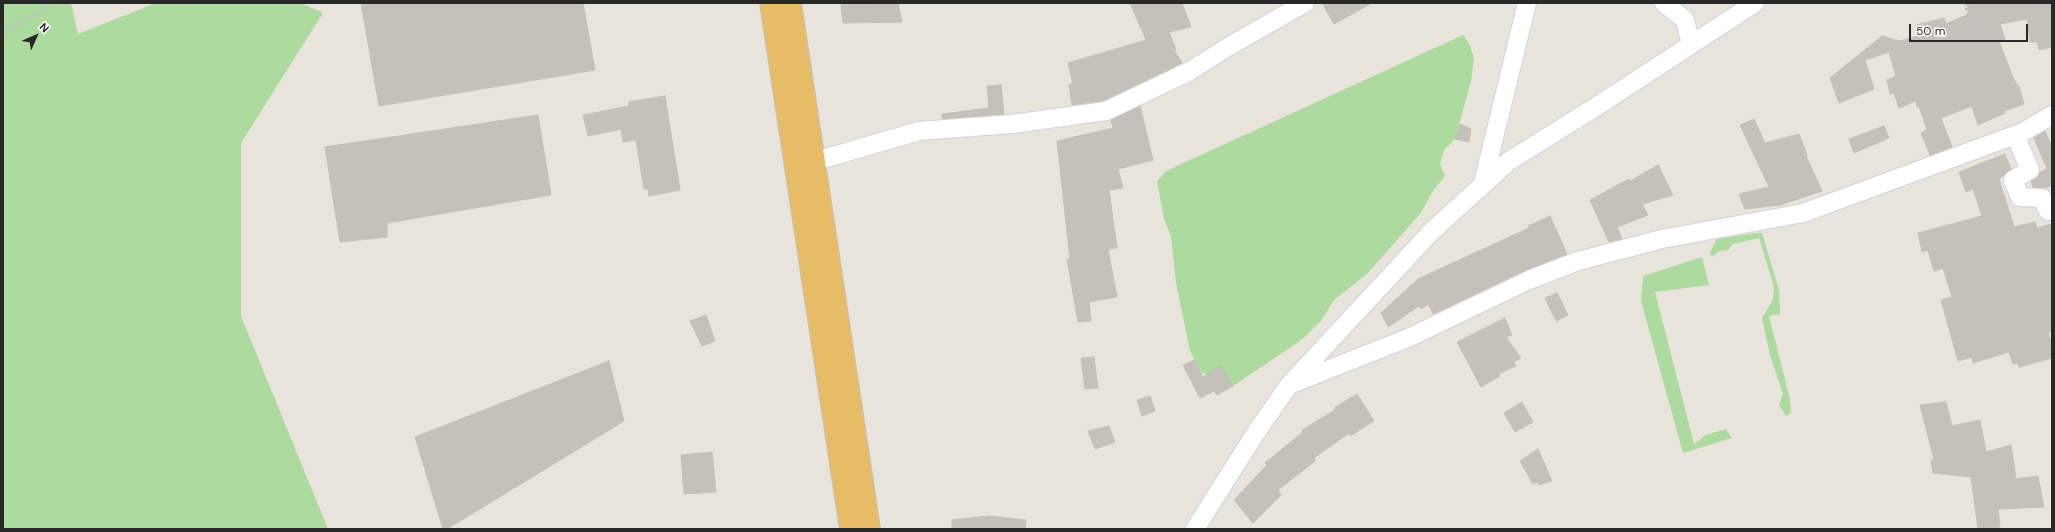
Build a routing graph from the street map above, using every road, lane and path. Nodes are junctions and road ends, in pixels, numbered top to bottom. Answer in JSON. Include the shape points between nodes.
{"nodes":[{"id":1,"x":46,"y":3,"type":"edge"},
{"id":2,"x":57,"y":3,"type":"edge"},
{"id":3,"x":771,"y":3,"type":"edge"},
{"id":4,"x":790,"y":3,"type":"edge"},
{"id":5,"x":1305,"y":3,"type":"edge"},
{"id":6,"x":1527,"y":3,"type":"edge"},
{"id":7,"x":1664,"y":3,"type":"edge"},
{"id":8,"x":1755,"y":3,"type":"edge"},
{"id":9,"x":1965,"y":3,"type":"edge"},
{"id":10,"x":49,"y":6,"type":"junction"},
{"id":11,"x":1972,"y":32,"type":"dead end"},
{"id":12,"x":3,"y":34,"type":"edge"},
{"id":13,"x":1691,"y":45,"type":"junction"},
{"id":14,"x":2052,"y":116,"type":"edge"},
{"id":15,"x":2015,"y":135,"type":"junction"},
{"id":16,"x":813,"y":162,"type":"junction"},
{"id":17,"x":1483,"y":183,"type":"junction"},
{"id":18,"x":2052,"y":210,"type":"edge"},
{"id":19,"x":1290,"y":385,"type":"junction"},
{"id":20,"x":851,"y":529,"type":"edge"},
{"id":21,"x":869,"y":529,"type":"edge"},
{"id":22,"x":1195,"y":529,"type":"edge"}],
"edges":[{"from":1,"to":10,"type":"path"},
{"from":2,"to":10,"type":"path"},
{"from":3,"to":20,"type":"highway"},
{"from":4,"to":16,"type":"highway"},
{"from":5,"to":16,"type":"street","via":[[1190,71],[1106,111],[1012,124],[919,132]]},
{"from":6,"to":17,"type":"street"},
{"from":7,"to":13,"type":"street","via":[[1685,20]]},
{"from":8,"to":13,"type":"street"},
{"from":9,"to":11,"type":"path"},
{"from":10,"to":12,"type":"path"},
{"from":13,"to":17,"type":"street","via":[[1509,161]]},
{"from":14,"to":15,"type":"street"},
{"from":15,"to":18,"type":"street","via":[[2030,170],[2013,180],[2020,197],[2042,198],[2048,211]]},
{"from":15,"to":19,"type":"street","via":[[1803,213],[1662,239],[1578,261],[1529,280],[1408,338]]},
{"from":16,"to":21,"type":"highway"},
{"from":17,"to":19,"type":"street","via":[[1432,231]]},
{"from":19,"to":22,"type":"street","via":[[1255,434]]}]}
